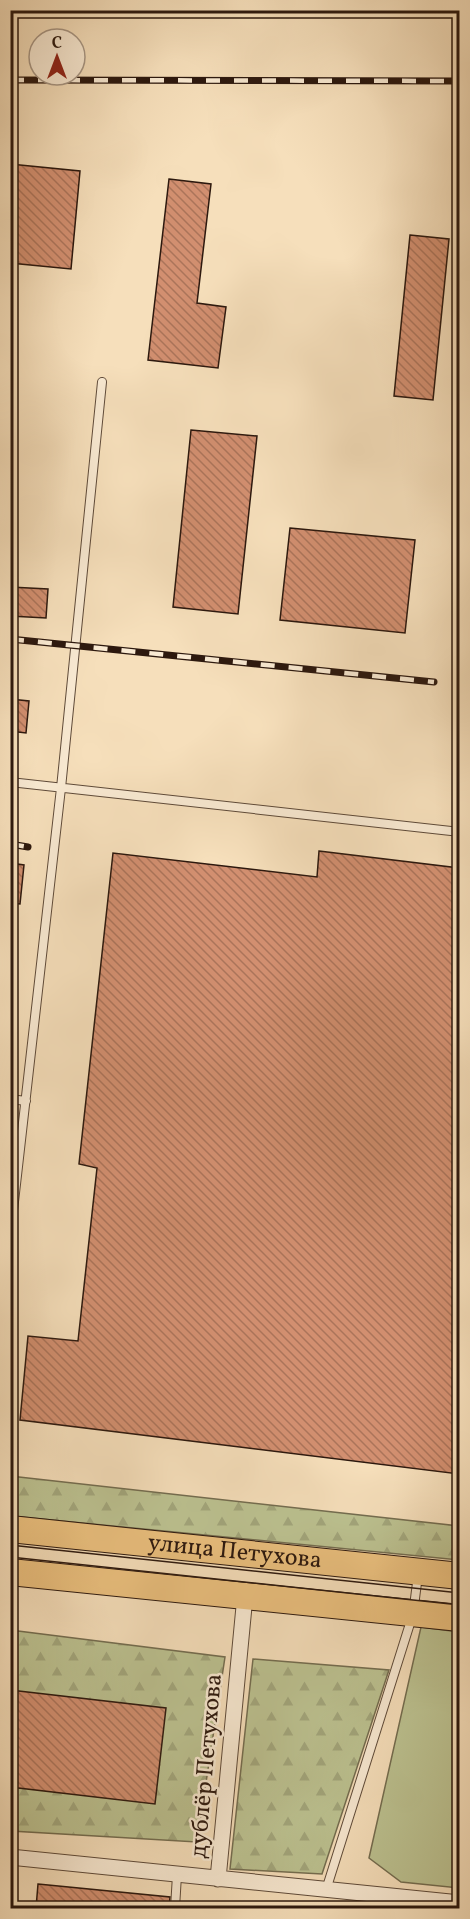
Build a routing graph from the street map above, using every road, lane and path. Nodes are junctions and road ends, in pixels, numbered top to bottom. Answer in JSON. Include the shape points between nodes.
{"nodes":[{"id":1,"x":102,"y":382,"type":"dead end"},
{"id":2,"x":10,"y":782,"type":"edge"},
{"id":3,"x":61,"y":788,"type":"junction"},
{"id":4,"x":459,"y":832,"type":"edge"},
{"id":5,"x":10,"y":1099,"type":"edge"},
{"id":6,"x":26,"y":1101,"type":"junction"},
{"id":7,"x":10,"y":1237,"type":"edge"},
{"id":8,"x":10,"y":1529,"type":"edge"},
{"id":9,"x":10,"y":1572,"type":"edge"},
{"id":10,"x":418,"y":1572,"type":"junction"},
{"id":11,"x":459,"y":1576,"type":"edge"},
{"id":12,"x":245,"y":1596,"type":"junction"},
{"id":13,"x":413,"y":1614,"type":"junction"},
{"id":14,"x":459,"y":1618,"type":"edge"},
{"id":15,"x":10,"y":1857,"type":"edge"},
{"id":16,"x":177,"y":1875,"type":"junction"},
{"id":17,"x":218,"y":1879,"type":"junction"},
{"id":18,"x":326,"y":1890,"type":"junction"},
{"id":19,"x":459,"y":1903,"type":"edge"},
{"id":20,"x":175,"y":1908,"type":"edge"}],
"edges":[{"from":1,"to":3,"type":"lane"},
{"from":2,"to":3,"type":"lane"},
{"from":3,"to":4,"type":"lane"},
{"from":3,"to":6,"type":"lane"},
{"from":5,"to":6,"type":"lane"},
{"from":6,"to":7,"type":"lane"},
{"from":8,"to":10,"type":"highway","name":"улица Петухова"},
{"from":9,"to":12,"type":"highway","name":"улица Петухова"},
{"from":10,"to":11,"type":"highway","name":"улица Петухова"},
{"from":10,"to":13,"type":"lane"},
{"from":12,"to":13,"type":"highway","name":"улица Петухова"},
{"from":12,"to":17,"type":"street","name":"дублёр Петухова"},
{"from":13,"to":14,"type":"highway","name":"улица Петухова"},
{"from":13,"to":18,"type":"lane"},
{"from":15,"to":16,"type":"street"},
{"from":16,"to":17,"type":"street"},
{"from":16,"to":20,"type":"lane"},
{"from":17,"to":18,"type":"street","name":"дублёр Петухова"},
{"from":18,"to":19,"type":"street","name":"дублёр Петухова"}]}
